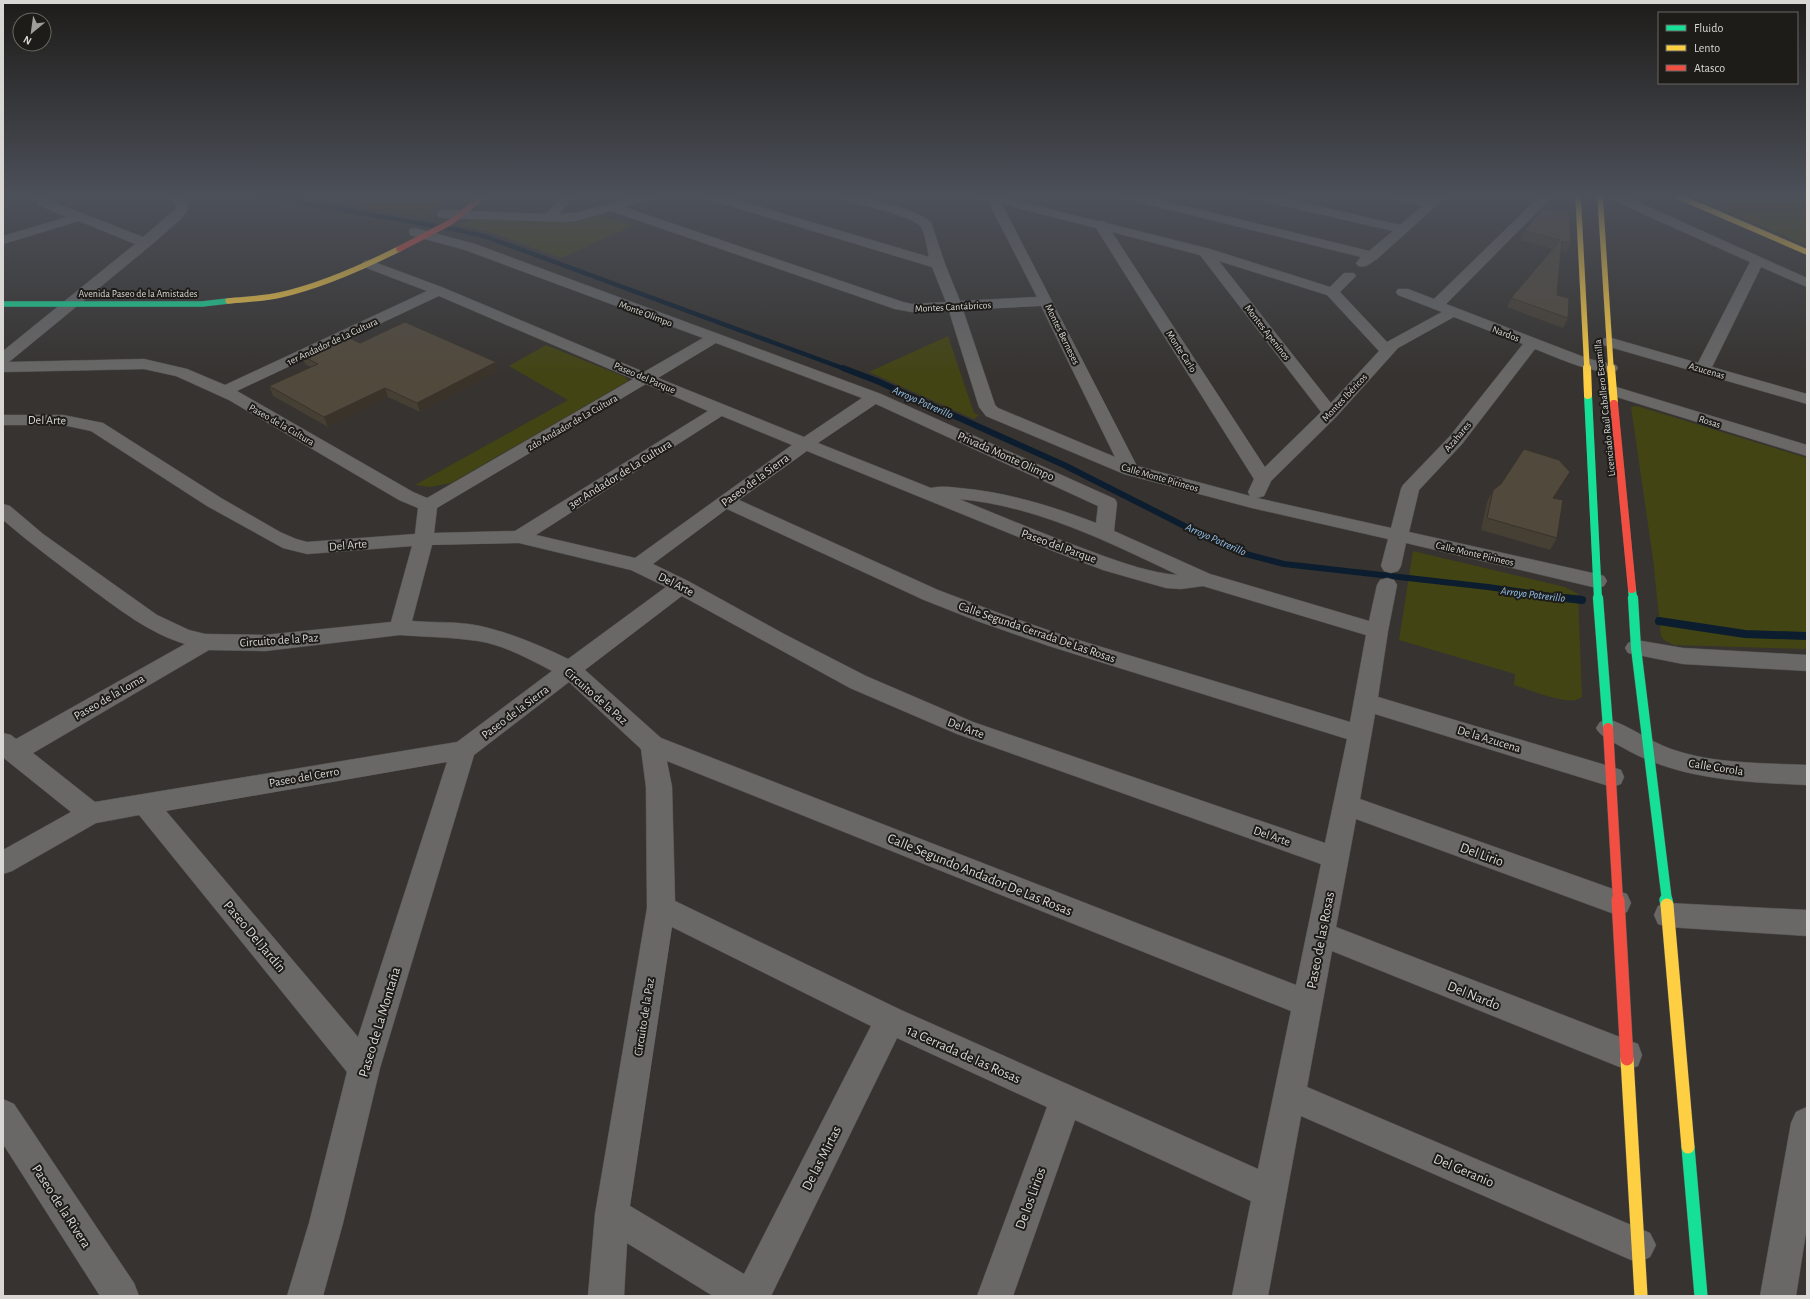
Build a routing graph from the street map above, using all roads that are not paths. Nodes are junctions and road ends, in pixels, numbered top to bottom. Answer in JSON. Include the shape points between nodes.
{"nodes":[{"id":1,"x":130,"y":256,"type":"edge"},
{"id":2,"x":384,"y":256,"type":"edge"},
{"id":3,"x":493,"y":256,"type":"edge"},
{"id":4,"x":753,"y":256,"type":"edge"},
{"id":5,"x":910,"y":256,"type":"edge"},
{"id":6,"x":936,"y":256,"type":"edge"},
{"id":7,"x":1020,"y":256,"type":"edge"},
{"id":8,"x":1120,"y":256,"type":"edge"},
{"id":9,"x":1208,"y":256,"type":"edge"},
{"id":10,"x":1216,"y":256,"type":"edge"},
{"id":11,"x":1354,"y":256,"type":"edge"},
{"id":12,"x":1371,"y":256,"type":"edge"},
{"id":13,"x":1486,"y":256,"type":"edge"},
{"id":14,"x":1581,"y":256,"type":"edge"},
{"id":15,"x":1603,"y":256,"type":"edge"},
{"id":16,"x":1746,"y":256,"type":"edge"},
{"id":17,"x":1758,"y":261,"type":"junction"},
{"id":18,"x":370,"y":264,"type":"junction"},
{"id":19,"x":938,"y":264,"type":"junction"},
{"id":20,"x":1349,"y":276,"type":"dead end"},
{"id":21,"x":1807,"y":283,"type":"edge"},
{"id":22,"x":439,"y":291,"type":"junction"},
{"id":23,"x":85,"y":292,"type":"junction"},
{"id":24,"x":100,"y":292,"type":"dead end"},
{"id":25,"x":1332,"y":292,"type":"junction"},
{"id":26,"x":1403,"y":292,"type":"dead end"},
{"id":27,"x":69,"y":299,"type":"junction"},
{"id":28,"x":1046,"y":300,"type":"junction"},
{"id":29,"x":3,"y":304,"type":"edge"},
{"id":30,"x":1436,"y":305,"type":"junction"},
{"id":31,"x":955,"y":306,"type":"junction"},
{"id":32,"x":1453,"y":312,"type":"junction"},
{"id":33,"x":714,"y":338,"type":"junction"},
{"id":34,"x":1532,"y":342,"type":"junction"},
{"id":35,"x":1608,"y":342,"type":"junction"},
{"id":36,"x":1388,"y":351,"type":"junction"},
{"id":37,"x":3,"y":359,"type":"edge"},
{"id":38,"x":1585,"y":363,"type":"junction"},
{"id":39,"x":3,"y":367,"type":"edge"},
{"id":40,"x":1610,"y":368,"type":"junction"},
{"id":41,"x":1703,"y":369,"type":"junction"},
{"id":42,"x":648,"y":378,"type":"junction"},
{"id":43,"x":225,"y":391,"type":"junction"},
{"id":44,"x":1613,"y":391,"type":"junction"},
{"id":45,"x":875,"y":397,"type":"junction"},
{"id":46,"x":1807,"y":399,"type":"edge"},
{"id":47,"x":722,"y":410,"type":"junction"},
{"id":48,"x":1330,"y":413,"type":"junction"},
{"id":49,"x":3,"y":420,"type":"edge"},
{"id":50,"x":805,"y":444,"type":"junction"},
{"id":51,"x":1807,"y":451,"type":"edge"},
{"id":52,"x":1130,"y":470,"type":"junction"},
{"id":53,"x":1263,"y":479,"type":"junction"},
{"id":54,"x":921,"y":491,"type":"junction"},
{"id":55,"x":725,"y":501,"type":"junction"},
{"id":56,"x":1252,"y":502,"type":"junction"},
{"id":57,"x":428,"y":505,"type":"junction"},
{"id":58,"x":3,"y":510,"type":"edge"},
{"id":59,"x":1614,"y":531,"type":"dead end"},
{"id":60,"x":1104,"y":533,"type":"junction"},
{"id":61,"x":1627,"y":534,"type":"junction"},
{"id":62,"x":1398,"y":536,"type":"junction"},
{"id":63,"x":519,"y":538,"type":"junction"},
{"id":64,"x":424,"y":539,"type":"junction"},
{"id":65,"x":638,"y":566,"type":"junction"},
{"id":66,"x":1389,"y":576,"type":"joint"},
{"id":67,"x":1203,"y":579,"type":"junction"},
{"id":68,"x":1597,"y":581,"type":"junction"},
{"id":69,"x":681,"y":586,"type":"junction"},
{"id":70,"x":400,"y":628,"type":"junction"},
{"id":71,"x":1377,"y":631,"type":"junction"},
{"id":72,"x":205,"y":642,"type":"junction"},
{"id":73,"x":1636,"y":648,"type":"junction"},
{"id":74,"x":1807,"y":663,"type":"edge"},
{"id":75,"x":570,"y":670,"type":"junction"},
{"id":76,"x":1366,"y":702,"type":"junction"},
{"id":77,"x":1608,"y":728,"type":"junction"},
{"id":78,"x":1360,"y":734,"type":"junction"},
{"id":79,"x":652,"y":745,"type":"junction"},
{"id":80,"x":8,"y":747,"type":"edge"},
{"id":81,"x":463,"y":750,"type":"junction"},
{"id":82,"x":1648,"y":751,"type":"junction"},
{"id":83,"x":1807,"y":775,"type":"edge"},
{"id":84,"x":1612,"y":777,"type":"junction"},
{"id":85,"x":146,"y":804,"type":"junction"},
{"id":86,"x":1346,"y":805,"type":"junction"},
{"id":87,"x":91,"y":814,"type":"junction"},
{"id":88,"x":1336,"y":858,"type":"junction"},
{"id":89,"x":3,"y":863,"type":"edge"},
{"id":90,"x":1617,"y":903,"type":"junction"},
{"id":91,"x":661,"y":908,"type":"junction"},
{"id":92,"x":1668,"y":915,"type":"junction"},
{"id":93,"x":1807,"y":923,"type":"edge"},
{"id":94,"x":1321,"y":934,"type":"junction"},
{"id":95,"x":1307,"y":1003,"type":"junction"},
{"id":96,"x":890,"y":1020,"type":"junction"},
{"id":97,"x":1627,"y":1055,"type":"junction"},
{"id":98,"x":364,"y":1068,"type":"junction"},
{"id":99,"x":1289,"y":1095,"type":"junction"},
{"id":100,"x":1066,"y":1100,"type":"junction"},
{"id":101,"x":3,"y":1115,"type":"edge"},
{"id":102,"x":1807,"y":1123,"type":"edge"},
{"id":103,"x":1270,"y":1192,"type":"junction"},
{"id":104,"x":612,"y":1214,"type":"junction"},
{"id":105,"x":1638,"y":1245,"type":"junction"},
{"id":106,"x":121,"y":1296,"type":"edge"},
{"id":107,"x":305,"y":1296,"type":"edge"},
{"id":108,"x":606,"y":1296,"type":"edge"},
{"id":109,"x":747,"y":1296,"type":"edge"},
{"id":110,"x":752,"y":1296,"type":"edge"},
{"id":111,"x":995,"y":1296,"type":"edge"},
{"id":112,"x":1250,"y":1296,"type":"edge"},
{"id":113,"x":1641,"y":1296,"type":"edge"},
{"id":114,"x":1701,"y":1296,"type":"edge"},
{"id":115,"x":1778,"y":1296,"type":"edge"}],
"edges":[{"from":1,"to":23,"type":"street"},
{"from":2,"to":18,"type":"street","name":"Avenida Paseo de la Amistades"},
{"from":3,"to":33,"type":"street","name":"Monte Olimpo"},
{"from":4,"to":31,"type":"street","name":"Montes Cantábricos","via":[[900,306]]},
{"from":5,"to":19,"type":"street"},
{"from":6,"to":19,"type":"street","name":"Calle Monte Pirineos"},
{"from":7,"to":28,"type":"street","name":"Montes Berneses"},
{"from":8,"to":53,"type":"street","name":"Monte Carlo"},
{"from":9,"to":48,"type":"street","name":"Montes Apeninos"},
{"from":10,"to":25,"type":"street"},
{"from":11,"to":12,"type":"street","via":[[1367,259]]},
{"from":13,"to":30,"type":"street"},
{"from":14,"to":38,"type":"street","name":"Licenciado Raúl Caballero Escamilla"},
{"from":15,"to":35,"type":"street","name":"Licenciado Raúl Caballero Escamilla"},
{"from":16,"to":17,"type":"street"},
{"from":17,"to":21,"type":"street"},
{"from":17,"to":41,"type":"street"},
{"from":18,"to":22,"type":"street","name":"Paseo del Parque"},
{"from":18,"to":27,"type":"street","name":"Avenida Paseo de la Amistades","via":[[307,287],[244,300],[202,304]]},
{"from":19,"to":31,"type":"street","name":"Calle Monte Pirineos"},
{"from":20,"to":25,"type":"street"},
{"from":22,"to":42,"type":"street","name":"Paseo del Parque"},
{"from":22,"to":43,"type":"street","name":"1er Andador de La Cultura"},
{"from":23,"to":24,"type":"street","name":"Avenida Paseo de la Amistades"},
{"from":23,"to":27,"type":"street"},
{"from":25,"to":36,"type":"street"},
{"from":26,"to":30,"type":"street","name":"Nardos"},
{"from":27,"to":29,"type":"street","name":"Avenida Paseo de la Amistades"},
{"from":27,"to":37,"type":"street"},
{"from":28,"to":31,"type":"street","name":"Montes Cantábricos"},
{"from":28,"to":52,"type":"street","name":"Montes Berneses"},
{"from":30,"to":32,"type":"street","name":"Nardos"},
{"from":31,"to":52,"type":"street","name":"Calle Monte Pirineos","via":[[989,410]]},
{"from":32,"to":34,"type":"street","name":"Nardos"},
{"from":32,"to":36,"type":"street","name":"Montes Ibéricos","via":[[1393,345]]},
{"from":33,"to":42,"type":"street","name":"2do Andador de La Cultura"},
{"from":33,"to":45,"type":"street","name":"Monte Olimpo"},
{"from":34,"to":38,"type":"street","name":"Nardos"},
{"from":34,"to":62,"type":"street","name":"Azahares","via":[[1456,440],[1410,489]]},
{"from":35,"to":40,"type":"street","name":"Licenciado Raúl Caballero Escamilla"},
{"from":35,"to":41,"type":"street","name":"Azucenas"},
{"from":36,"to":48,"type":"street","name":"Montes Ibéricos"},
{"from":38,"to":40,"type":"street","name":"Nardos"},
{"from":38,"to":68,"type":"street","name":"Licenciado Raúl Caballero Escamilla","via":[[1598,527]]},
{"from":39,"to":43,"type":"street","name":"Paseo de la Cultura","via":[[144,364],[164,366]]},
{"from":40,"to":44,"type":"street","name":"Licenciado Raúl Caballero Escamilla"},
{"from":41,"to":46,"type":"street","name":"Azucenas"},
{"from":42,"to":47,"type":"street","name":"Paseo del Parque"},
{"from":42,"to":57,"type":"street","name":"2do Andador de La Cultura"},
{"from":43,"to":57,"type":"street","name":"Paseo de la Cultura","via":[[406,496]]},
{"from":44,"to":51,"type":"street","name":"Rosas"},
{"from":44,"to":61,"type":"street","name":"Licenciado Raúl Caballero Escamilla"},
{"from":45,"to":50,"type":"street","name":"Paseo de la Sierra"},
{"from":45,"to":60,"type":"street","name":"Privada Monte Olimpo","via":[[1108,503]]},
{"from":47,"to":50,"type":"street","name":"Paseo del Parque"},
{"from":47,"to":63,"type":"street","name":"3er Andador de La Cultura"},
{"from":48,"to":53,"type":"street","name":"Montes Ibéricos"},
{"from":49,"to":64,"type":"street","name":"Del Arte","via":[[62,419],[97,427],[214,502],[290,544],[308,548]]},
{"from":50,"to":54,"type":"street","name":"Paseo del Parque"},
{"from":50,"to":55,"type":"street","name":"Paseo de la Sierra"},
{"from":52,"to":56,"type":"street","name":"Calle Monte Pirineos"},
{"from":53,"to":56,"type":"street","name":"Montes Ibéricos"},
{"from":54,"to":60,"type":"street","name":"Paseo del Parque","via":[[993,497],[1029,506]]},
{"from":54,"to":67,"type":"street","name":"Paseo del Parque","via":[[1110,565],[1173,582]]},
{"from":55,"to":65,"type":"street","name":"Paseo de la Sierra"},
{"from":55,"to":78,"type":"street","name":"Calle Segunda Cerrada De Las Rosas","via":[[931,595],[988,618],[1057,642]]},
{"from":56,"to":62,"type":"street","name":"Calle Monte Pirineos"},
{"from":57,"to":64,"type":"street"},
{"from":58,"to":72,"type":"street","name":"Circuito de la Paz","via":[[36,538],[149,620],[181,635]]},
{"from":59,"to":61,"type":"street"},
{"from":60,"to":67,"type":"street","name":"Paseo del Parque"},
{"from":61,"to":73,"type":"street","name":"Licenciado Raúl Caballero Escamilla"},
{"from":62,"to":66,"type":"street","name":"Azahares"},
{"from":62,"to":68,"type":"street","name":"Calle Monte Pirineos"},
{"from":63,"to":64,"type":"street","name":"Del Arte"},
{"from":63,"to":65,"type":"street","name":"Del Arte"},
{"from":64,"to":70,"type":"street"},
{"from":65,"to":69,"type":"street","name":"Del Arte"},
{"from":66,"to":71,"type":"street","name":"Paseo de las Rosas"},
{"from":67,"to":71,"type":"street","name":"Paseo del Parque"},
{"from":68,"to":77,"type":"street","name":"Licenciado Raúl Caballero Escamilla"},
{"from":69,"to":75,"type":"street","name":"Paseo de la Sierra"},
{"from":69,"to":88,"type":"street","name":"Del Arte","via":[[858,682],[923,711]]},
{"from":70,"to":72,"type":"street","name":"Circuito de la Paz","via":[[265,643]]},
{"from":70,"to":75,"type":"street","name":"Circuito de la Paz","via":[[478,633],[532,651]]},
{"from":71,"to":76,"type":"street","name":"Paseo de las Rosas"},
{"from":72,"to":80,"type":"street","name":"Paseo de la Loma"},
{"from":73,"to":74,"type":"street","via":[[1683,656]]},
{"from":73,"to":82,"type":"street","name":"Licenciado Raúl Caballero Escamilla"},
{"from":75,"to":79,"type":"street","name":"Circuito de la Paz"},
{"from":75,"to":81,"type":"street","name":"Paseo de la Sierra"},
{"from":76,"to":78,"type":"street","name":"Paseo de las Rosas"},
{"from":76,"to":84,"type":"street","name":"De la Azucena"},
{"from":77,"to":82,"type":"street","name":"Calle Corola"},
{"from":77,"to":84,"type":"street","name":"Licenciado Raúl Caballero Escamilla"},
{"from":78,"to":86,"type":"street","name":"Paseo de las Rosas"},
{"from":79,"to":91,"type":"street","name":"Circuito de la Paz","via":[[659,787]]},
{"from":79,"to":95,"type":"street","name":"Calle Segundo Andador De Las Rosas"},
{"from":80,"to":87,"type":"street"},
{"from":81,"to":85,"type":"street","name":"Paseo del Cerro"},
{"from":81,"to":98,"type":"street","name":"Paseo de La Montaña"},
{"from":82,"to":83,"type":"street","name":"Calle Corola","via":[[1696,766]]},
{"from":82,"to":92,"type":"street","name":"Licenciado Raúl Caballero Escamilla"},
{"from":84,"to":90,"type":"street","name":"Licenciado Raúl Caballero Escamilla"},
{"from":85,"to":87,"type":"street","name":"Paseo del Cerro"},
{"from":85,"to":98,"type":"street","name":"Paseo Del Jardín"},
{"from":86,"to":88,"type":"street","name":"Paseo de las Rosas"},
{"from":86,"to":90,"type":"street","name":"Del Lirio"},
{"from":87,"to":89,"type":"street","name":"Paseo del Cerro"},
{"from":88,"to":94,"type":"street","name":"Paseo de las Rosas"},
{"from":90,"to":97,"type":"street","name":"Licenciado Raúl Caballero Escamilla"},
{"from":91,"to":96,"type":"street","name":"1a Cerrada de las Rosas"},
{"from":91,"to":104,"type":"street","name":"Circuito de la Paz"},
{"from":92,"to":93,"type":"street"},
{"from":92,"to":114,"type":"street","name":"Licenciado Raúl Caballero Escamilla"},
{"from":94,"to":95,"type":"street","name":"Paseo de las Rosas"},
{"from":94,"to":97,"type":"street","name":"Del Nardo"},
{"from":95,"to":99,"type":"street","name":"Paseo de las Rosas"},
{"from":96,"to":100,"type":"street","name":"1a Cerrada de las Rosas"},
{"from":96,"to":110,"type":"street","name":"De las Mirtas"},
{"from":97,"to":105,"type":"street","name":"Licenciado Raúl Caballero Escamilla"},
{"from":98,"to":107,"type":"street","name":"Paseo de La Montaña","via":[[326,1223]]},
{"from":99,"to":103,"type":"street","name":"Paseo de las Rosas"},
{"from":99,"to":105,"type":"street","name":"Del Geranio"},
{"from":100,"to":103,"type":"street","name":"1a Cerrada de las Rosas"},
{"from":100,"to":111,"type":"street","name":"De los Lirios"},
{"from":101,"to":106,"type":"street","name":"Paseo de la Rivera"},
{"from":102,"to":115,"type":"street"},
{"from":103,"to":112,"type":"street","name":"Paseo de las Rosas"},
{"from":104,"to":108,"type":"street","name":"Circuito de la Paz"},
{"from":104,"to":109,"type":"street"},
{"from":105,"to":113,"type":"street","name":"Licenciado Raúl Caballero Escamilla"}]}
